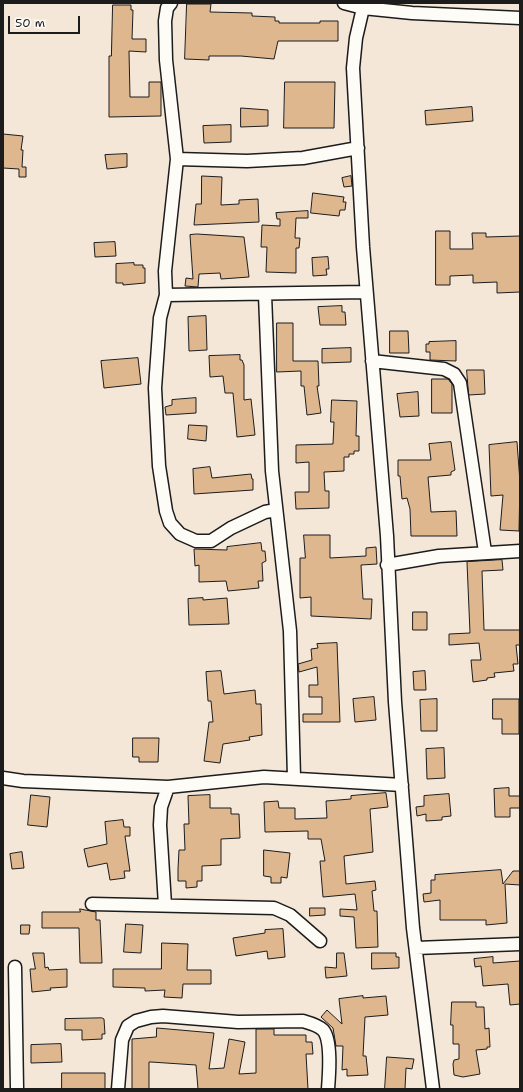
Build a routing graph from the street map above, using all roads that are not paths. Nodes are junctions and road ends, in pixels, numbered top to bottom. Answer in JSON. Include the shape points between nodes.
{"nodes":[{"id":1,"x":171,"y":3,"type":"edge"},
{"id":2,"x":344,"y":3,"type":"edge"},
{"id":3,"x":363,"y":8,"type":"junction"},
{"id":4,"x":520,"y":18,"type":"edge"},
{"id":5,"x":358,"y":148,"type":"junction"},
{"id":6,"x":178,"y":159,"type":"junction"},
{"id":7,"x":366,"y":292,"type":"junction"},
{"id":8,"x":166,"y":295,"type":"junction"},
{"id":9,"x":265,"y":295,"type":"junction"},
{"id":10,"x":372,"y":361,"type":"junction"},
{"id":11,"x":276,"y":510,"type":"junction"},
{"id":12,"x":520,"y":551,"type":"edge"},
{"id":13,"x":485,"y":552,"type":"junction"},
{"id":14,"x":387,"y":565,"type":"junction"},
{"id":15,"x":294,"y":777,"type":"junction"},
{"id":16,"x":3,"y":778,"type":"edge"},
{"id":17,"x":402,"y":785,"type":"junction"},
{"id":18,"x":168,"y":787,"type":"junction"},
{"id":19,"x":92,"y":904,"type":"dead end"},
{"id":20,"x":165,"y":905,"type":"junction"},
{"id":21,"x":320,"y":941,"type":"dead end"},
{"id":22,"x":520,"y":944,"type":"edge"},
{"id":23,"x":416,"y":948,"type":"junction"},
{"id":24,"x":15,"y":967,"type":"dead end"},
{"id":25,"x":17,"y":1089,"type":"edge"},
{"id":26,"x":118,"y":1089,"type":"edge"},
{"id":27,"x":328,"y":1089,"type":"edge"},
{"id":28,"x":433,"y":1089,"type":"edge"}],
"edges":[{"from":1,"to":6,"type":"street","via":[[167,8],[165,21],[166,60]]},
{"from":2,"to":3,"type":"street"},
{"from":3,"to":4,"type":"street"},
{"from":3,"to":5,"type":"street","via":[[353,68]]},
{"from":5,"to":6,"type":"street","via":[[290,159]]},
{"from":5,"to":7,"type":"street"},
{"from":6,"to":8,"type":"street","via":[[166,271]]},
{"from":7,"to":9,"type":"street"},
{"from":7,"to":10,"type":"street"},
{"from":8,"to":9,"type":"street"},
{"from":8,"to":11,"type":"street","via":[[160,318],[155,388],[159,466],[170,523],[180,534],[196,541],[211,541],[231,528],[265,512]]},
{"from":9,"to":11,"type":"street","via":[[272,471]]},
{"from":10,"to":13,"type":"street","via":[[444,369],[454,374],[460,383]]},
{"from":10,"to":14,"type":"street","via":[[387,536]]},
{"from":11,"to":15,"type":"street","via":[[290,631]]},
{"from":12,"to":13,"type":"street"},
{"from":13,"to":14,"type":"street","via":[[439,556]]},
{"from":14,"to":17,"type":"street"},
{"from":15,"to":17,"type":"street"},
{"from":15,"to":18,"type":"street","via":[[264,777]]},
{"from":16,"to":18,"type":"street"},
{"from":17,"to":23,"type":"street"},
{"from":18,"to":20,"type":"street","via":[[161,807],[160,825]]},
{"from":19,"to":20,"type":"street"},
{"from":20,"to":21,"type":"street","via":[[274,908],[290,915]]},
{"from":22,"to":23,"type":"street"},
{"from":23,"to":28,"type":"street"},
{"from":24,"to":25,"type":"street"},
{"from":26,"to":27,"type":"street","via":[[124,1031],[136,1021],[151,1016],[163,1016],[238,1022],[312,1023],[323,1030],[328,1043]]}]}
